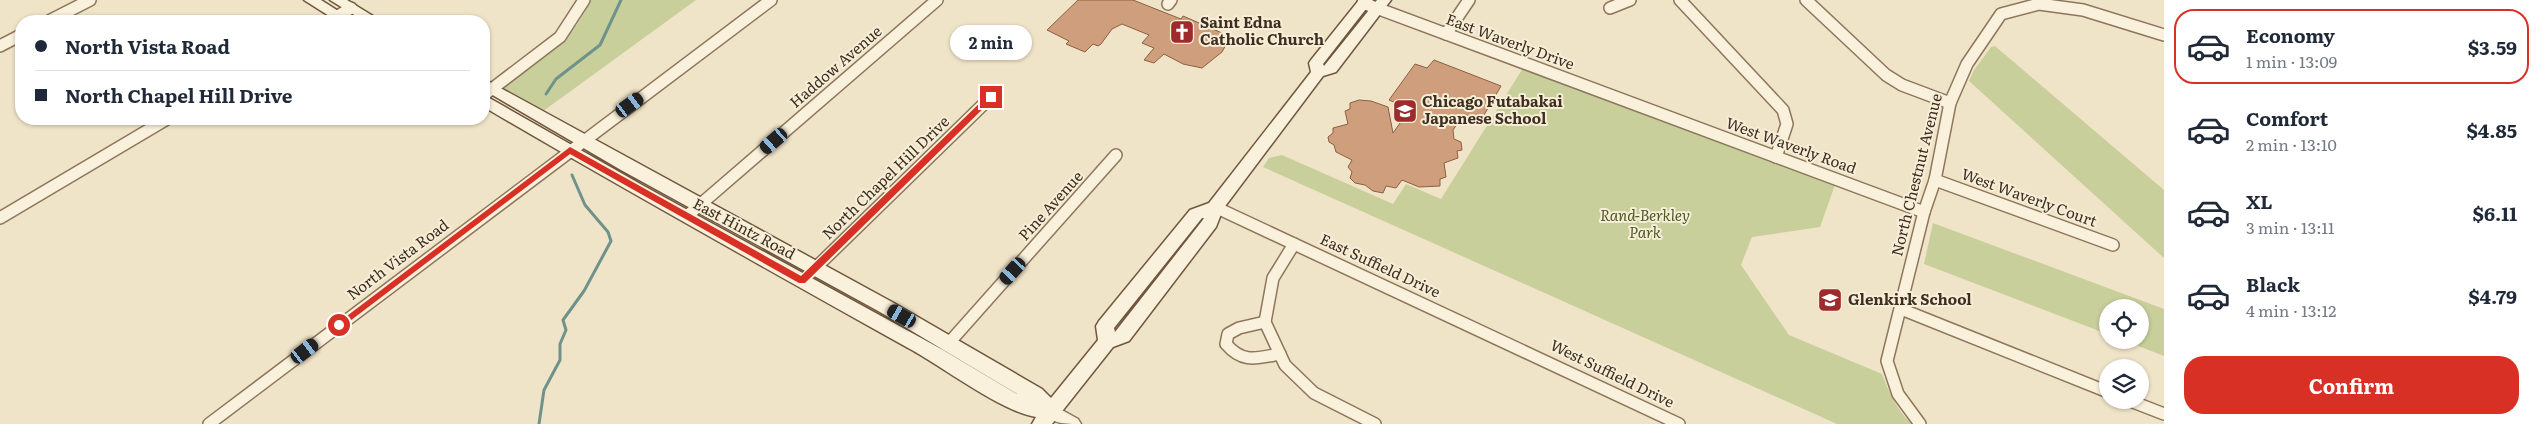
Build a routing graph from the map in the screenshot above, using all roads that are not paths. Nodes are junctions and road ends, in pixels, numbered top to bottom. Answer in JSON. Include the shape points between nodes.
{"nodes":[{"id":1,"x":90,"y":0,"type":"edge"},
{"id":2,"x":311,"y":0,"type":"edge"},
{"id":3,"x":337,"y":0,"type":"edge"},
{"id":4,"x":584,"y":0,"type":"edge"},
{"id":5,"x":771,"y":0,"type":"edge"},
{"id":6,"x":937,"y":0,"type":"edge"},
{"id":7,"x":1469,"y":0,"type":"edge"},
{"id":8,"x":1630,"y":0,"type":"edge"},
{"id":9,"x":1680,"y":0,"type":"edge"},
{"id":10,"x":1806,"y":0,"type":"edge"},
{"id":11,"x":1373,"y":3,"type":"edge"},
{"id":12,"x":1610,"y":8,"type":"dead end"},
{"id":13,"x":61,"y":15,"type":"edge"},
{"id":14,"x":337,"y":15,"type":"edge"},
{"id":15,"x":341,"y":15,"type":"edge"},
{"id":16,"x":1446,"y":34,"type":"junction"},
{"id":17,"x":2164,"y":35,"type":"edge"},
{"id":18,"x":15,"y":38,"type":"edge"},
{"id":19,"x":0,"y":46,"type":"edge"},
{"id":20,"x":1318,"y":72,"type":"joint"},
{"id":21,"x":490,"y":89,"type":"edge"},
{"id":22,"x":490,"y":94,"type":"edge"},
{"id":23,"x":991,"y":97,"type":"dead end"},
{"id":24,"x":1950,"y":102,"type":"junction"},
{"id":25,"x":1647,"y":108,"type":"joint"},
{"id":26,"x":157,"y":125,"type":"edge"},
{"id":27,"x":576,"y":145,"type":"junction"},
{"id":28,"x":1116,"y":156,"type":"dead end"},
{"id":29,"x":1776,"y":157,"type":"junction"},
{"id":30,"x":1935,"y":180,"type":"junction"},
{"id":31,"x":700,"y":205,"type":"junction"},
{"id":32,"x":1215,"y":207,"type":"junction"},
{"id":33,"x":1924,"y":212,"type":"junction"},
{"id":34,"x":688,"y":216,"type":"junction"},
{"id":35,"x":0,"y":218,"type":"edge"},
{"id":36,"x":1294,"y":244,"type":"junction"},
{"id":37,"x":2113,"y":245,"type":"dead end"},
{"id":38,"x":815,"y":267,"type":"junction"},
{"id":39,"x":802,"y":281,"type":"junction"},
{"id":40,"x":1901,"y":309,"type":"junction"},
{"id":41,"x":1265,"y":322,"type":"junction"},
{"id":42,"x":948,"y":344,"type":"junction"},
{"id":43,"x":1280,"y":354,"type":"junction"},
{"id":44,"x":1532,"y":354,"type":"joint"},
{"id":45,"x":2099,"y":388,"type":"edge"},
{"id":46,"x":2149,"y":408,"type":"edge"},
{"id":47,"x":2164,"y":414,"type":"edge"},
{"id":48,"x":1046,"y":418,"type":"edge"},
{"id":49,"x":209,"y":424,"type":"edge"},
{"id":50,"x":1072,"y":424,"type":"edge"},
{"id":51,"x":1375,"y":424,"type":"edge"},
{"id":52,"x":1679,"y":424,"type":"edge"},
{"id":53,"x":1920,"y":424,"type":"edge"}],
"edges":[{"from":1,"to":13,"type":"street"},
{"from":2,"to":14,"type":"main road"},
{"from":3,"to":15,"type":"main road"},
{"from":4,"to":21,"type":"street","via":[[560,37]]},
{"from":5,"to":27,"type":"street","name":"North Vista Road"},
{"from":6,"to":31,"type":"street","name":"Haddow Avenue"},
{"from":7,"to":16,"type":"street"},
{"from":8,"to":12,"type":"street"},
{"from":9,"to":29,"type":"street","via":[[1783,110],[1787,124]]},
{"from":10,"to":24,"type":"street","via":[[1886,75],[1902,85]]},
{"from":11,"to":16,"type":"street","name":"East Waverly Drive"},
{"from":11,"to":20,"type":"main road","via":[[1331,69]]},
{"from":16,"to":25,"type":"street","name":"East Waverly Drive"},
{"from":17,"to":24,"type":"street","name":"North Chestnut Avenue","via":[[2082,10],[2040,4],[2001,14],[1967,64]]},
{"from":18,"to":19,"type":"street"},
{"from":20,"to":32,"type":"main road"},
{"from":22,"to":27,"type":"main road","name":"East Hintz Road"},
{"from":23,"to":38,"type":"street","name":"North Chapel Hill Drive"},
{"from":24,"to":30,"type":"street","name":"North Chestnut Avenue"},
{"from":25,"to":29,"type":"street","name":"West Waverly Road"},
{"from":26,"to":35,"type":"street"},
{"from":27,"to":31,"type":"main road","name":"East Hintz Road"},
{"from":27,"to":34,"type":"main road","name":"East Hintz Road"},
{"from":27,"to":49,"type":"street","name":"North Vista Road"},
{"from":28,"to":42,"type":"street","name":"Pine Avenue"},
{"from":29,"to":33,"type":"street","name":"West Waverly Road"},
{"from":30,"to":33,"type":"street","name":"North Chestnut Avenue"},
{"from":30,"to":37,"type":"street","name":"West Waverly Court"},
{"from":31,"to":34,"type":"street","name":"Haddow Avenue"},
{"from":31,"to":38,"type":"main road","name":"East Hintz Road"},
{"from":32,"to":36,"type":"street","name":"East Suffield Drive"},
{"from":32,"to":48,"type":"main road","via":[[1210,223],[1123,336],[1107,342]]},
{"from":33,"to":40,"type":"street","name":"North Chestnut Avenue"},
{"from":34,"to":39,"type":"main road","name":"East Hintz Road"},
{"from":36,"to":41,"type":"street","via":[[1273,278]]},
{"from":36,"to":44,"type":"street","name":"East Suffield Drive"},
{"from":38,"to":39,"type":"street","name":"North Chapel Hill Drive"},
{"from":38,"to":42,"type":"main road","name":"East Hintz Road"},
{"from":39,"to":48,"type":"main road","name":"East Hintz Road"},
{"from":40,"to":45,"type":"street"},
{"from":40,"to":53,"type":"street","name":"North Chestnut Avenue","via":[[1887,361],[1898,394]]},
{"from":41,"to":43,"type":"street"},
{"from":41,"to":43,"type":"street","via":[[1228,334],[1226,344],[1234,355],[1250,359]]},
{"from":42,"to":48,"type":"main road","name":"East Hintz Road","via":[[1035,395]]},
{"from":43,"to":51,"type":"street","via":[[1285,365],[1314,392]]},
{"from":44,"to":52,"type":"street","name":"West Suffield Drive"},
{"from":46,"to":47,"type":"street"},
{"from":48,"to":50,"type":"street","name":"East Hintz Road"}]}
